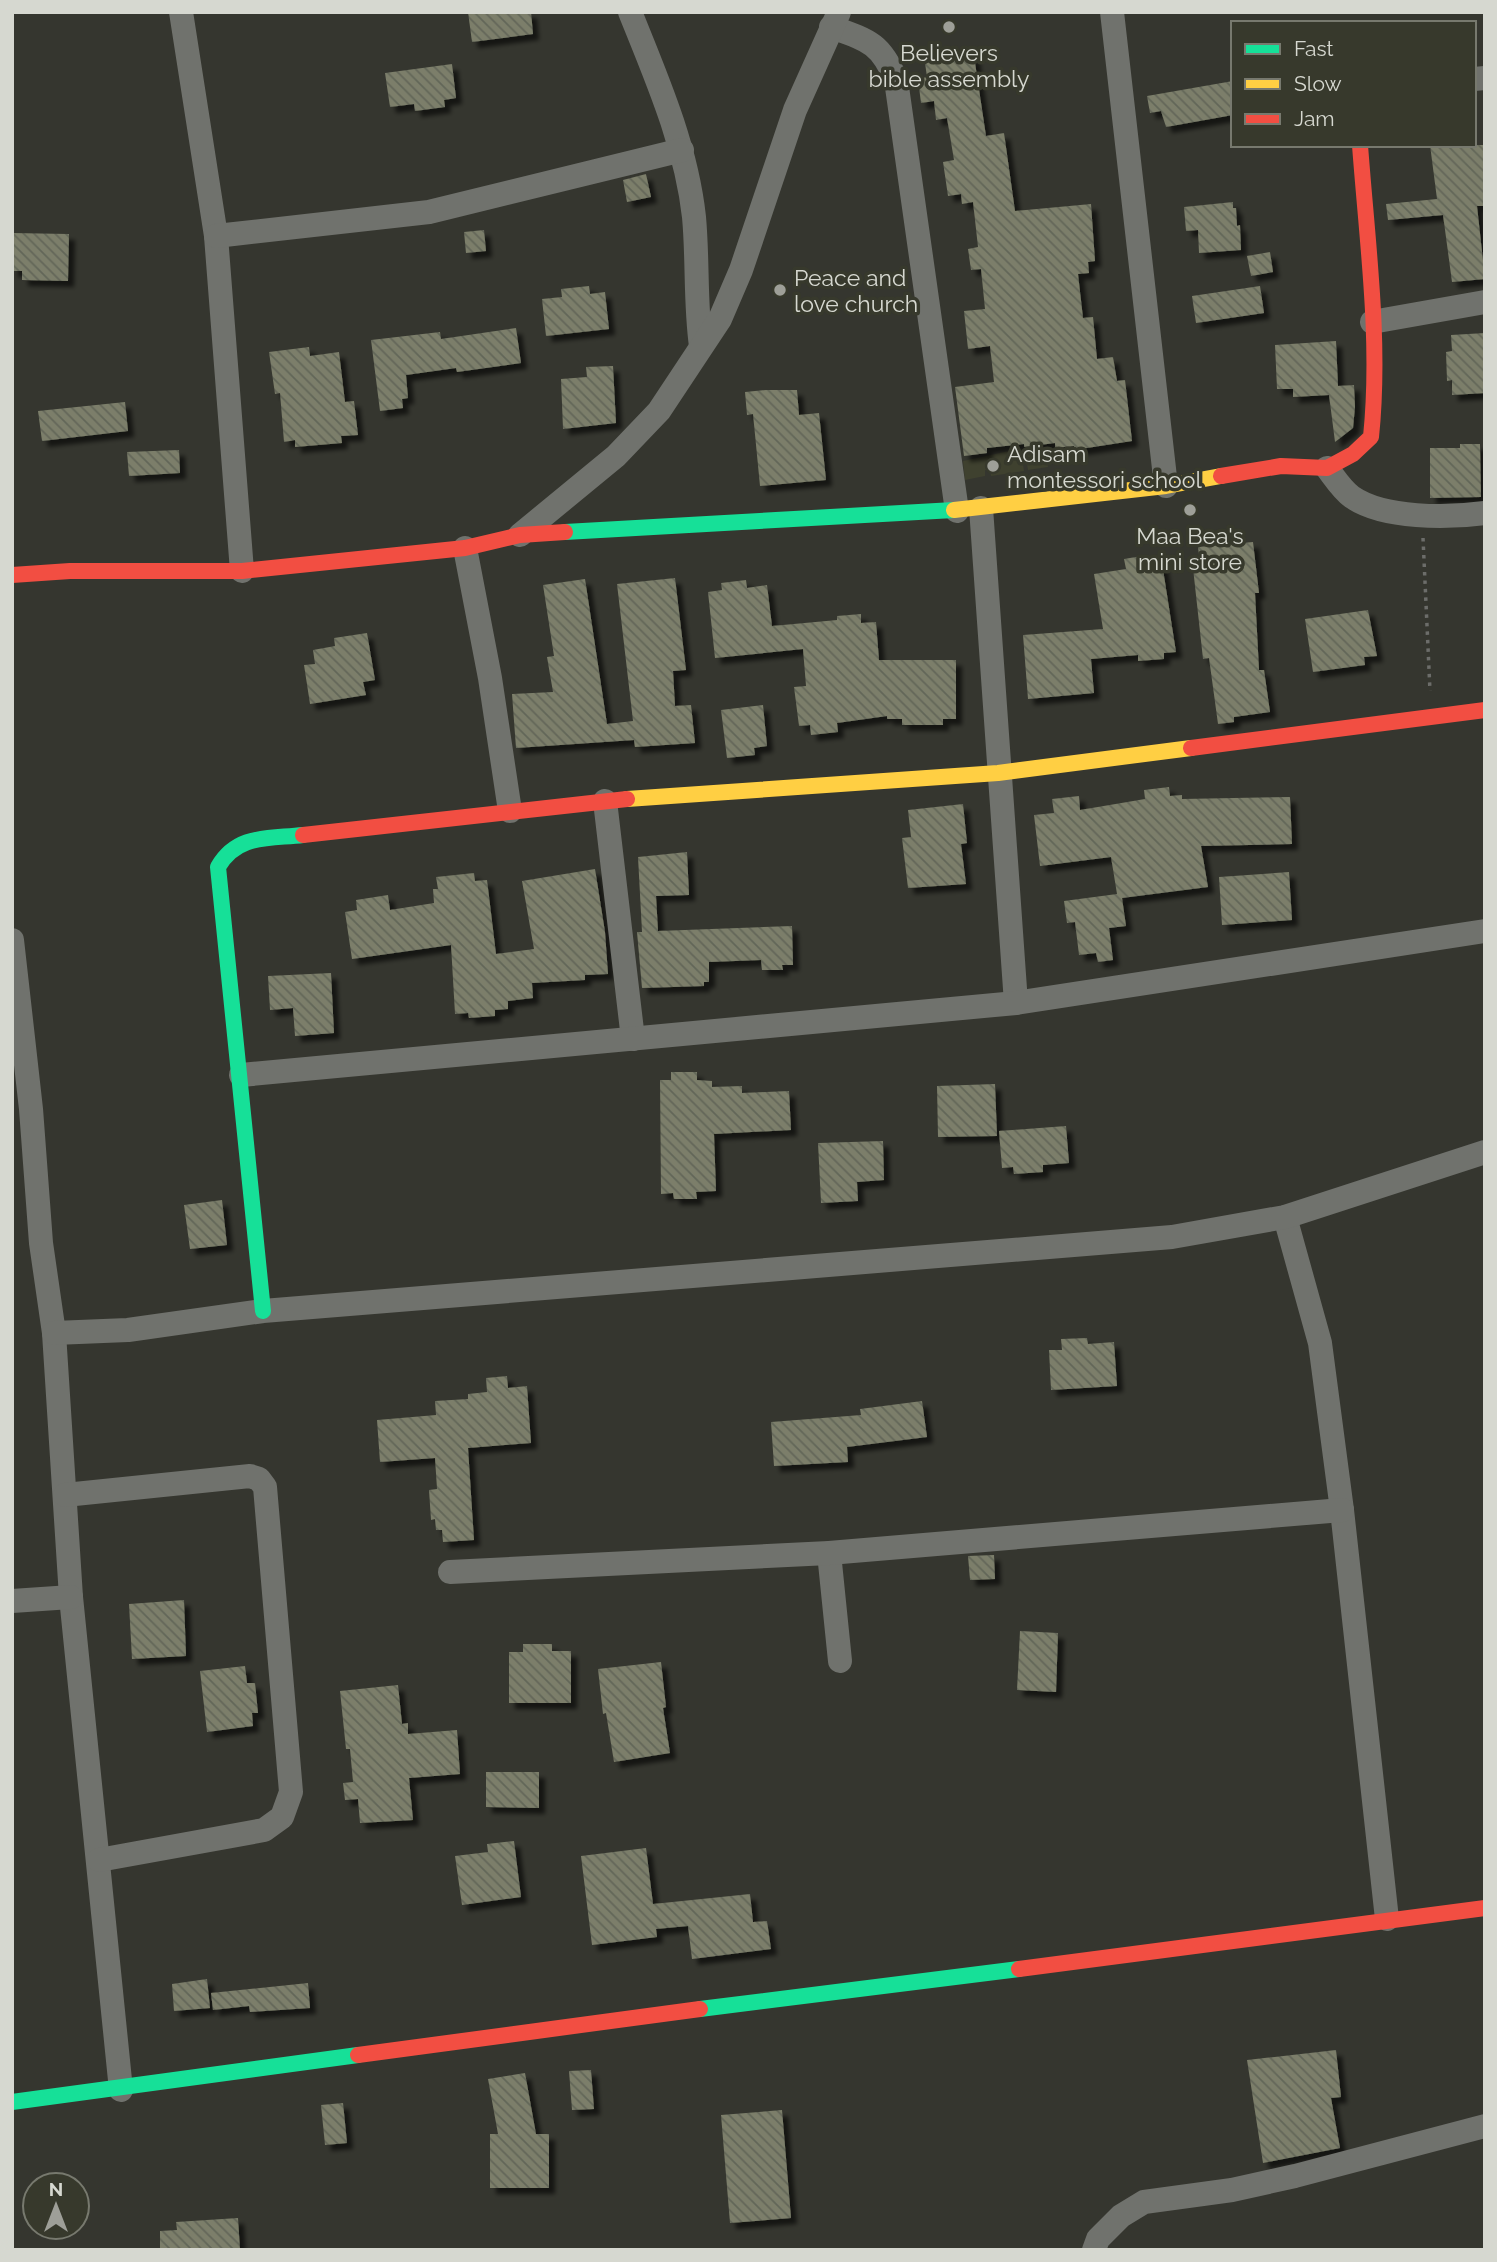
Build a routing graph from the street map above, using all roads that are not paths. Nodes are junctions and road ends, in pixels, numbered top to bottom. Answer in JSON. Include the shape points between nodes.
{"nodes":[{"id":1,"x":181,"y":12,"type":"edge"},
{"id":2,"x":630,"y":12,"type":"edge"},
{"id":3,"x":1112,"y":12,"type":"edge"},
{"id":4,"x":835,"y":20,"type":"edge"},
{"id":5,"x":1360,"y":147,"type":"edge"},
{"id":6,"x":682,"y":150,"type":"junction"},
{"id":7,"x":216,"y":236,"type":"junction"},
{"id":8,"x":1485,"y":302,"type":"edge"},
{"id":9,"x":1371,"y":322,"type":"junction"},
{"id":10,"x":701,"y":346,"type":"junction"},
{"id":11,"x":1327,"y":468,"type":"junction"},
{"id":12,"x":1166,"y":486,"type":"junction"},
{"id":13,"x":969,"y":509,"type":"junction"},
{"id":14,"x":1485,"y":513,"type":"edge"},
{"id":15,"x":520,"y":535,"type":"junction"},
{"id":16,"x":465,"y":548,"type":"junction"},
{"id":17,"x":242,"y":571,"type":"junction"},
{"id":18,"x":12,"y":575,"type":"edge"},
{"id":19,"x":1485,"y":710,"type":"edge"},
{"id":20,"x":998,"y":773,"type":"junction"},
{"id":21,"x":605,"y":801,"type":"junction"},
{"id":22,"x":510,"y":811,"type":"junction"},
{"id":23,"x":1485,"y":931,"type":"edge"},
{"id":24,"x":12,"y":940,"type":"edge"},
{"id":25,"x":1016,"y":1003,"type":"junction"},
{"id":26,"x":633,"y":1039,"type":"junction"},
{"id":27,"x":241,"y":1075,"type":"junction"},
{"id":28,"x":22,"y":1111,"type":"edge"},
{"id":29,"x":1485,"y":1152,"type":"edge"},
{"id":30,"x":1285,"y":1217,"type":"junction"},
{"id":31,"x":263,"y":1311,"type":"junction"},
{"id":32,"x":54,"y":1333,"type":"junction"},
{"id":33,"x":65,"y":1495,"type":"junction"},
{"id":34,"x":1342,"y":1510,"type":"junction"},
{"id":35,"x":829,"y":1553,"type":"junction"},
{"id":36,"x":450,"y":1572,"type":"dead end"},
{"id":37,"x":71,"y":1597,"type":"junction"},
{"id":38,"x":12,"y":1601,"type":"edge"},
{"id":39,"x":840,"y":1661,"type":"dead end"},
{"id":40,"x":99,"y":1860,"type":"junction"},
{"id":41,"x":1485,"y":1908,"type":"edge"},
{"id":42,"x":1387,"y":1919,"type":"junction"},
{"id":43,"x":121,"y":2090,"type":"junction"},
{"id":44,"x":12,"y":2102,"type":"edge"},
{"id":45,"x":1485,"y":2126,"type":"edge"},
{"id":46,"x":1094,"y":2250,"type":"edge"}],
"edges":[{"from":1,"to":7,"type":"street"},
{"from":2,"to":6,"type":"street"},
{"from":3,"to":12,"type":"street"},
{"from":4,"to":10,"type":"street","via":[[795,110],[741,270],[720,319]]},
{"from":4,"to":13,"type":"street","via":[[886,56],[896,80]]},
{"from":5,"to":9,"type":"street"},
{"from":6,"to":7,"type":"street","via":[[429,212]]},
{"from":6,"to":10,"type":"street","via":[[694,216]]},
{"from":7,"to":17,"type":"street"},
{"from":8,"to":9,"type":"street"},
{"from":9,"to":11,"type":"street","via":[[1371,437],[1353,454]]},
{"from":10,"to":15,"type":"street","via":[[659,411],[625,447]]},
{"from":11,"to":12,"type":"street","via":[[1281,466]]},
{"from":11,"to":14,"type":"street","via":[[1352,497],[1395,513],[1453,517]]},
{"from":12,"to":13,"type":"street"},
{"from":13,"to":15,"type":"street"},
{"from":13,"to":20,"type":"street"},
{"from":15,"to":16,"type":"street"},
{"from":16,"to":17,"type":"street"},
{"from":16,"to":22,"type":"street"},
{"from":17,"to":18,"type":"street"},
{"from":19,"to":20,"type":"street"},
{"from":20,"to":21,"type":"street"},
{"from":20,"to":25,"type":"street"},
{"from":21,"to":22,"type":"street"},
{"from":21,"to":26,"type":"street"},
{"from":22,"to":27,"type":"street","via":[[248,841],[228,850],[218,867]]},
{"from":23,"to":25,"type":"street"},
{"from":24,"to":28,"type":"street"},
{"from":25,"to":26,"type":"street"},
{"from":26,"to":27,"type":"street"},
{"from":27,"to":31,"type":"street"},
{"from":28,"to":32,"type":"street"},
{"from":29,"to":30,"type":"street"},
{"from":30,"to":31,"type":"street","via":[[1172,1237]]},
{"from":30,"to":34,"type":"street","via":[[1320,1343]]},
{"from":31,"to":32,"type":"street","via":[[128,1329]]},
{"from":32,"to":33,"type":"street"},
{"from":33,"to":37,"type":"street"},
{"from":33,"to":40,"type":"street","via":[[250,1476],[265,1487],[291,1792],[282,1817],[264,1830]]},
{"from":34,"to":35,"type":"street"},
{"from":34,"to":42,"type":"street"},
{"from":35,"to":36,"type":"street"},
{"from":35,"to":39,"type":"street"},
{"from":37,"to":38,"type":"street"},
{"from":37,"to":40,"type":"street"},
{"from":40,"to":43,"type":"street"},
{"from":41,"to":42,"type":"street"},
{"from":42,"to":43,"type":"street"},
{"from":43,"to":44,"type":"street"},
{"from":45,"to":46,"type":"street","via":[[1295,2176],[1144,2202],[1121,2216],[1098,2239]]}]}
